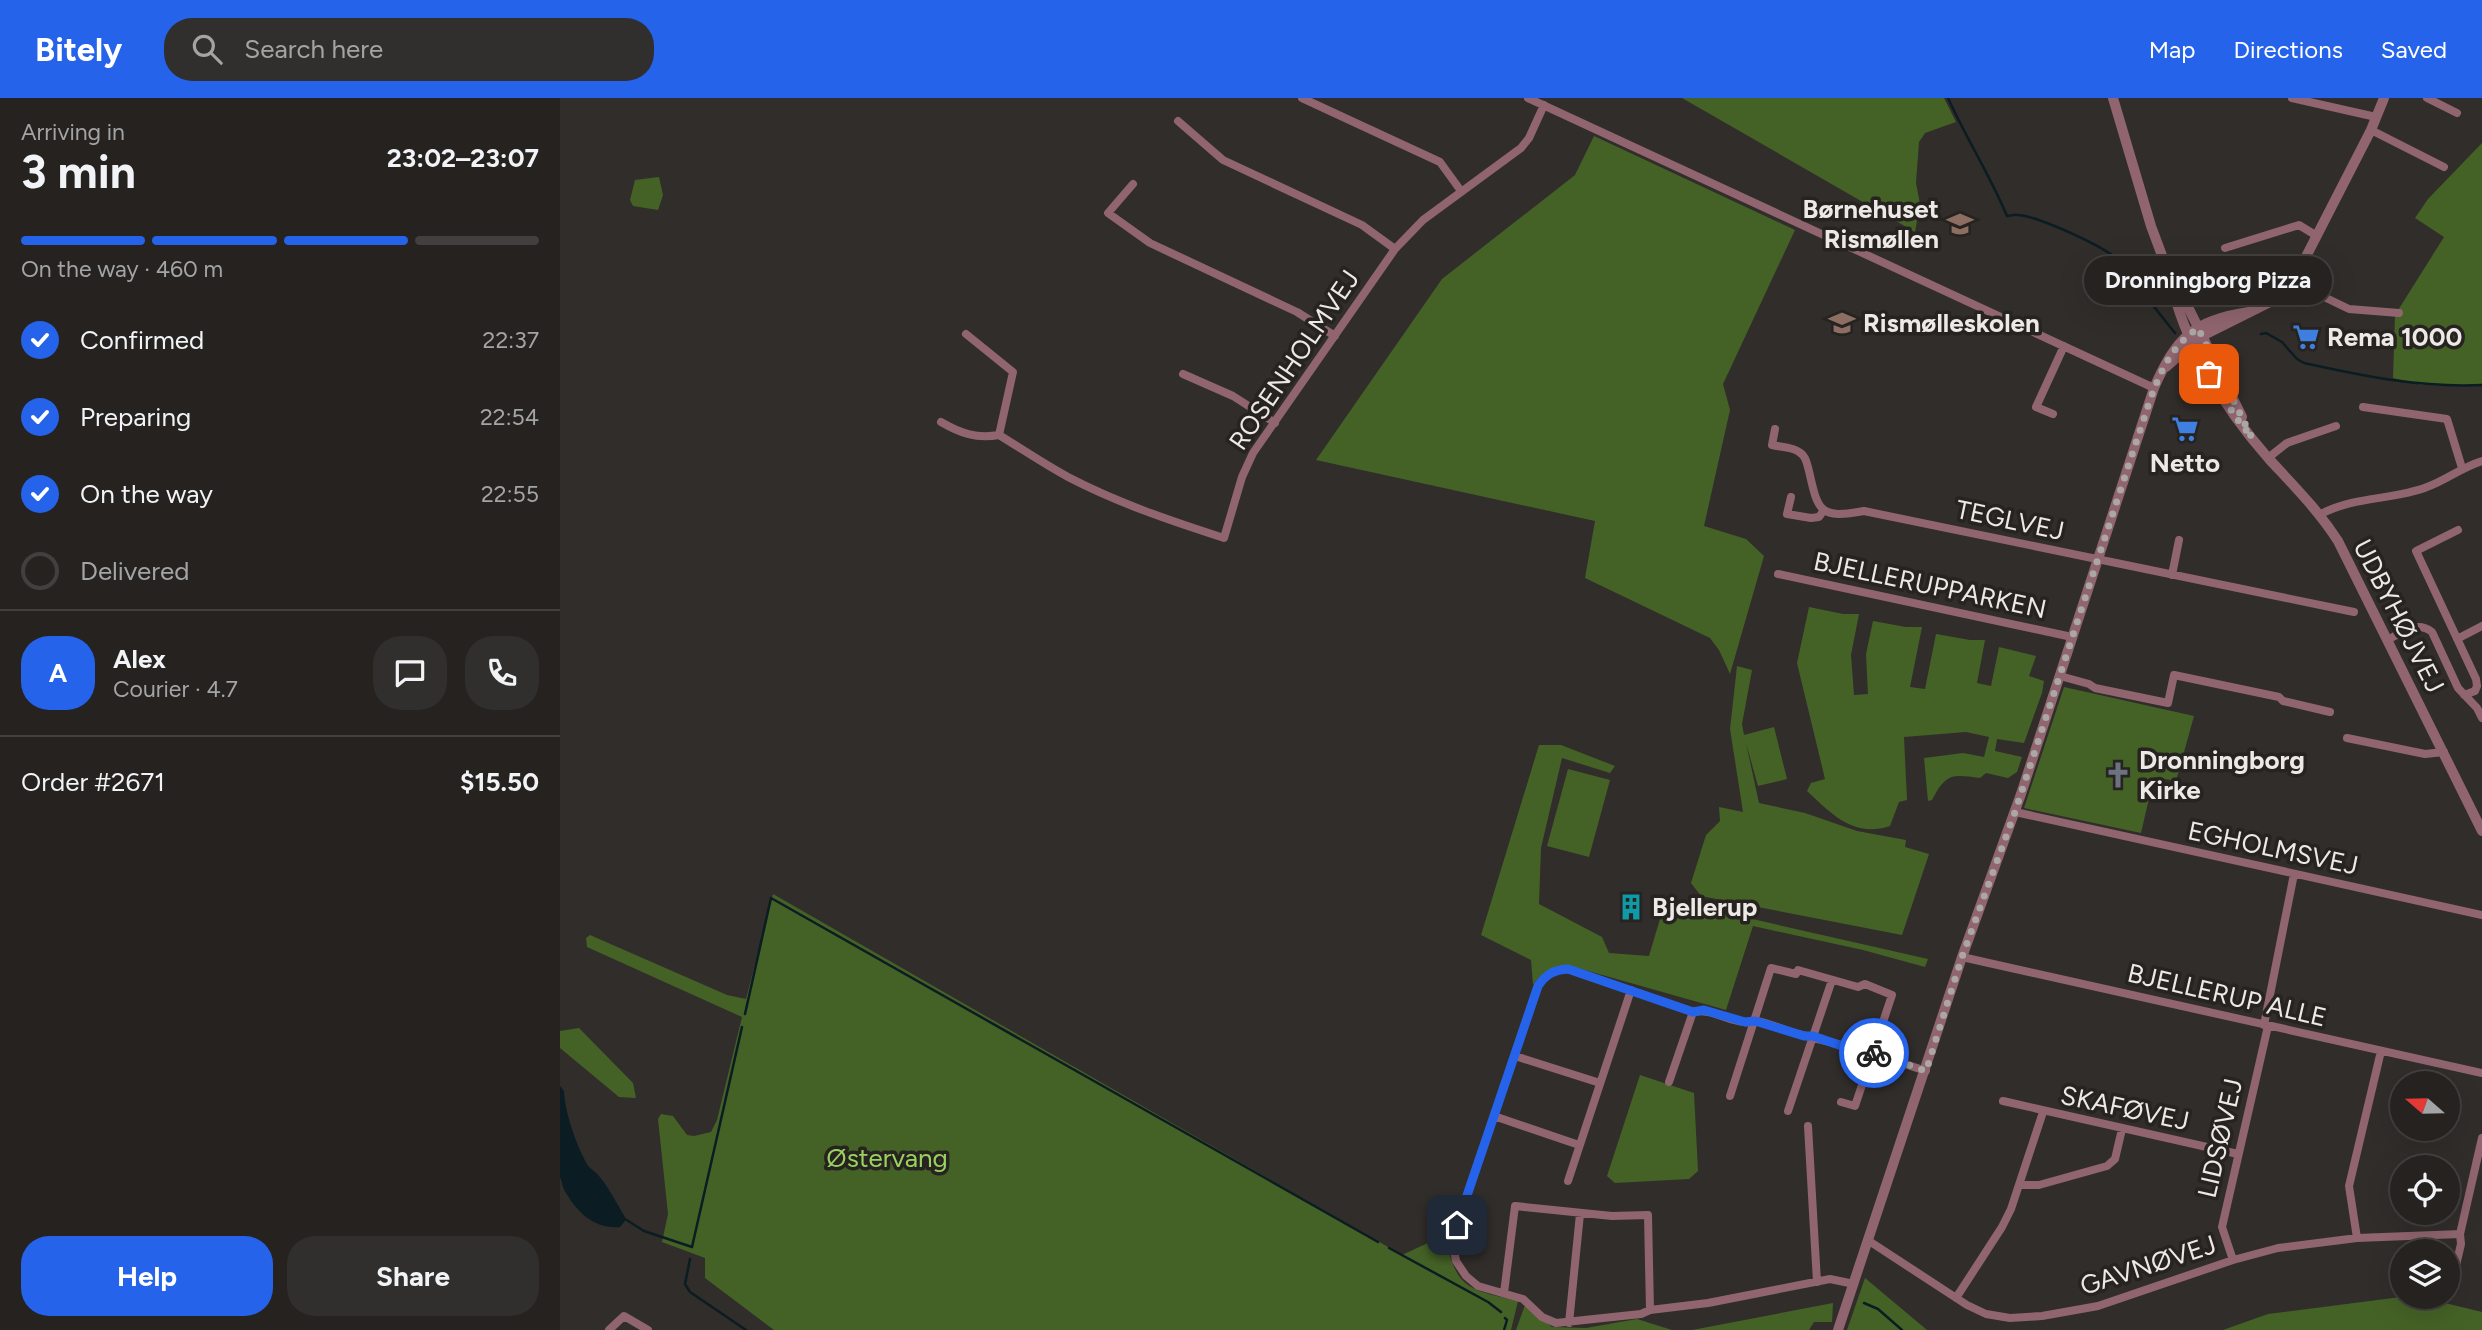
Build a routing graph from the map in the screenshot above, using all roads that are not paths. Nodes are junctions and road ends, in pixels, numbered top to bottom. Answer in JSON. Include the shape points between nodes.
{"nodes":[{"id":1,"x":1302,"y":98,"type":"edge"},
{"id":2,"x":1528,"y":98,"type":"edge"},
{"id":3,"x":2113,"y":98,"type":"edge"},
{"id":4,"x":2292,"y":98,"type":"edge"},
{"id":5,"x":2384,"y":98,"type":"edge"},
{"id":6,"x":2427,"y":98,"type":"edge"},
{"id":7,"x":1544,"y":105,"type":"junction"},
{"id":8,"x":2457,"y":113,"type":"dead end"},
{"id":9,"x":2376,"y":117,"type":"junction"},
{"id":10,"x":1178,"y":121,"type":"dead end"},
{"id":11,"x":2371,"y":130,"type":"junction"},
{"id":12,"x":2444,"y":167,"type":"dead end"},
{"id":13,"x":1133,"y":184,"type":"dead end"},
{"id":14,"x":1461,"y":191,"type":"junction"},
{"id":15,"x":2318,"y":236,"type":"junction"},
{"id":16,"x":2225,"y":248,"type":"dead end"},
{"id":17,"x":1395,"y":249,"type":"junction"},
{"id":18,"x":2293,"y":282,"type":"junction"},
{"id":19,"x":2399,"y":313,"type":"dead end"},
{"id":20,"x":966,"y":334,"type":"dead end"},
{"id":21,"x":1335,"y":335,"type":"junction"},
{"id":22,"x":2196,"y":335,"type":"junction"},
{"id":23,"x":2064,"y":346,"type":"junction"},
{"id":24,"x":1183,"y":374,"type":"dead end"},
{"id":25,"x":2154,"y":388,"type":"junction"},
{"id":26,"x":2363,"y":407,"type":"dead end"},
{"id":27,"x":2053,"y":414,"type":"dead end"},
{"id":28,"x":941,"y":422,"type":"dead end"},
{"id":29,"x":1275,"y":422,"type":"junction"},
{"id":30,"x":2336,"y":426,"type":"dead end"},
{"id":31,"x":1775,"y":429,"type":"dead end"},
{"id":32,"x":999,"y":435,"type":"junction"},
{"id":33,"x":2268,"y":458,"type":"junction"},
{"id":34,"x":2482,"y":461,"type":"edge"},
{"id":35,"x":2462,"y":468,"type":"junction"},
{"id":36,"x":1790,"y":497,"type":"dead end"},
{"id":37,"x":1824,"y":510,"type":"junction"},
{"id":38,"x":2321,"y":514,"type":"junction"},
{"id":39,"x":2458,"y":530,"type":"dead end"},
{"id":40,"x":2179,"y":540,"type":"dead end"},
{"id":41,"x":2098,"y":561,"type":"junction"},
{"id":42,"x":1778,"y":574,"type":"dead end"},
{"id":43,"x":2172,"y":575,"type":"junction"},
{"id":44,"x":2354,"y":612,"type":"dead end"},
{"id":45,"x":2482,"y":626,"type":"edge"},
{"id":46,"x":2073,"y":637,"type":"junction"},
{"id":47,"x":2457,"y":639,"type":"junction"},
{"id":48,"x":2387,"y":640,"type":"junction"},
{"id":49,"x":2060,"y":676,"type":"junction"},
{"id":50,"x":2464,"y":695,"type":"junction"},
{"id":51,"x":2330,"y":712,"type":"dead end"},
{"id":52,"x":2482,"y":718,"type":"edge"},
{"id":53,"x":2347,"y":738,"type":"dead end"},
{"id":54,"x":2444,"y":752,"type":"junction"},
{"id":55,"x":2015,"y":812,"type":"junction"},
{"id":56,"x":2482,"y":831,"type":"edge"},
{"id":57,"x":2294,"y":874,"type":"junction"},
{"id":58,"x":2482,"y":915,"type":"edge"},
{"id":59,"x":1962,"y":957,"type":"junction"},
{"id":60,"x":1832,"y":980,"type":"junction"},
{"id":61,"x":1631,"y":990,"type":"junction"},
{"id":62,"x":1693,"y":1012,"type":"junction"},
{"id":63,"x":1755,"y":1021,"type":"junction"},
{"id":64,"x":2266,"y":1025,"type":"junction"},
{"id":65,"x":1813,"y":1036,"type":"junction"},
{"id":66,"x":2381,"y":1051,"type":"junction"},
{"id":67,"x":1873,"y":1053,"type":"junction"},
{"id":68,"x":1515,"y":1056,"type":"junction"},
{"id":69,"x":1926,"y":1071,"type":"junction"},
{"id":70,"x":2482,"y":1073,"type":"edge"},
{"id":71,"x":1669,"y":1082,"type":"dead end"},
{"id":72,"x":1600,"y":1083,"type":"junction"},
{"id":73,"x":1730,"y":1096,"type":"dead end"},
{"id":74,"x":2003,"y":1101,"type":"dead end"},
{"id":75,"x":1841,"y":1102,"type":"dead end"},
{"id":76,"x":1788,"y":1111,"type":"dead end"},
{"id":77,"x":2043,"y":1112,"type":"junction"},
{"id":78,"x":1494,"y":1116,"type":"junction"},
{"id":79,"x":1808,"y":1126,"type":"dead end"},
{"id":80,"x":2122,"y":1129,"type":"junction"},
{"id":81,"x":2482,"y":1138,"type":"edge"},
{"id":82,"x":1579,"y":1145,"type":"junction"},
{"id":83,"x":2238,"y":1154,"type":"junction"},
{"id":84,"x":1568,"y":1181,"type":"dead end"},
{"id":85,"x":2020,"y":1185,"type":"junction"},
{"id":86,"x":1580,"y":1214,"type":"junction"},
{"id":87,"x":2460,"y":1234,"type":"junction"},
{"id":88,"x":2357,"y":1238,"type":"junction"},
{"id":89,"x":1869,"y":1241,"type":"junction"},
{"id":90,"x":2460,"y":1248,"type":"edge"},
{"id":91,"x":2233,"y":1260,"type":"junction"},
{"id":92,"x":1817,"y":1282,"type":"junction"},
{"id":93,"x":1854,"y":1284,"type":"junction"},
{"id":94,"x":1504,"y":1293,"type":"junction"},
{"id":95,"x":1956,"y":1298,"type":"junction"},
{"id":96,"x":1650,"y":1310,"type":"junction"},
{"id":97,"x":1569,"y":1323,"type":"junction"},
{"id":98,"x":609,"y":1330,"type":"edge"},
{"id":99,"x":648,"y":1330,"type":"edge"},
{"id":100,"x":1838,"y":1330,"type":"edge"}],
"edges":[{"from":1,"to":14,"type":"street","via":[[1440,162]]},
{"from":2,"to":7,"type":"street"},
{"from":3,"to":22,"type":"street","name":"UDBYHØJVEJ","via":[[2174,300]]},
{"from":4,"to":9,"type":"street"},
{"from":5,"to":9,"type":"street"},
{"from":6,"to":8,"type":"street"},
{"from":7,"to":14,"type":"street","name":"ROSENHOLMVEJ","via":[[1521,148]]},
{"from":7,"to":23,"type":"street"},
{"from":9,"to":11,"type":"street"},
{"from":10,"to":17,"type":"street","via":[[1223,160],[1362,225]]},
{"from":11,"to":12,"type":"street"},
{"from":11,"to":15,"type":"street"},
{"from":13,"to":21,"type":"street","via":[[1108,213],[1150,243],[1297,312]]},
{"from":14,"to":17,"type":"street","name":"ROSENHOLMVEJ"},
{"from":15,"to":16,"type":"street","via":[[2299,225]]},
{"from":15,"to":18,"type":"street"},
{"from":17,"to":21,"type":"street","name":"ROSENHOLMVEJ"},
{"from":18,"to":19,"type":"street","via":[[2349,309]]},
{"from":18,"to":22,"type":"street","via":[[2278,298]]},
{"from":20,"to":32,"type":"street","via":[[1013,372]]},
{"from":21,"to":29,"type":"street","name":"ROSENHOLMVEJ"},
{"from":22,"to":25,"type":"street","via":[[2163,369]]},
{"from":22,"to":33,"type":"street","name":"UDBYHØJVEJ","via":[[2229,406]]},
{"from":23,"to":25,"type":"street"},
{"from":23,"to":27,"type":"street","via":[[2036,407]]},
{"from":24,"to":29,"type":"street","via":[[1233,396]]},
{"from":25,"to":41,"type":"street"},
{"from":26,"to":35,"type":"street","via":[[2447,419]]},
{"from":28,"to":32,"type":"street","via":[[961,434]]},
{"from":29,"to":32,"type":"street","name":"ROSENHOLMVEJ","via":[[1241,477],[1224,538],[1114,499]]},
{"from":30,"to":33,"type":"street","via":[[2287,443]]},
{"from":31,"to":37,"type":"street","via":[[1772,445],[1798,451],[1807,459],[1816,500]]},
{"from":33,"to":38,"type":"street","name":"UDBYHØJVEJ"},
{"from":34,"to":35,"type":"street"},
{"from":35,"to":38,"type":"street","via":[[2427,488],[2337,506]]},
{"from":36,"to":37,"type":"street","name":"TEGLVEJ","via":[[1787,514],[1811,518]]},
{"from":37,"to":41,"type":"street","name":"TEGLVEJ","via":[[1833,515],[1864,511]]},
{"from":38,"to":48,"type":"street","name":"UDBYHØJVEJ"},
{"from":39,"to":47,"type":"street","via":[[2416,551]]},
{"from":40,"to":43,"type":"street"},
{"from":41,"to":43,"type":"street","name":"TEGLVEJ"},
{"from":41,"to":46,"type":"street"},
{"from":42,"to":46,"type":"street","name":"BJELLERUPPARKEN"},
{"from":43,"to":44,"type":"street","name":"TEGLVEJ"},
{"from":45,"to":47,"type":"street"},
{"from":46,"to":49,"type":"street"},
{"from":47,"to":50,"type":"street","via":[[2477,685],[2475,691]]},
{"from":48,"to":50,"type":"street","via":[[2425,626]]},
{"from":48,"to":54,"type":"street","name":"UDBYHØJVEJ"},
{"from":49,"to":51,"type":"street","via":[[2168,704],[2174,675]]},
{"from":49,"to":55,"type":"street"},
{"from":50,"to":52,"type":"street"},
{"from":53,"to":54,"type":"street","via":[[2425,754]]},
{"from":54,"to":56,"type":"street","name":"UDBYHØJVEJ"},
{"from":55,"to":57,"type":"street","name":"EGHOLMSVEJ"},
{"from":55,"to":59,"type":"street"},
{"from":57,"to":58,"type":"street","name":"EGHOLMSVEJ"},
{"from":57,"to":64,"type":"street","name":"LIDSØVEJ"},
{"from":59,"to":64,"type":"street","name":"BJELLERUP ALLE"},
{"from":59,"to":69,"type":"street"},
{"from":60,"to":63,"type":"street","via":[[1771,968]]},
{"from":60,"to":65,"type":"street"},
{"from":60,"to":67,"type":"street","via":[[1892,995]]},
{"from":61,"to":62,"type":"street"},
{"from":61,"to":68,"type":"street","via":[[1568,969],[1555,970],[1538,986]]},
{"from":61,"to":72,"type":"street"},
{"from":62,"to":63,"type":"street","via":[[1704,1010]]},
{"from":62,"to":71,"type":"street"},
{"from":63,"to":65,"type":"street"},
{"from":63,"to":73,"type":"street"},
{"from":64,"to":66,"type":"street","name":"BJELLERUP ALLE"},
{"from":64,"to":83,"type":"street","name":"LIDSØVEJ"},
{"from":65,"to":67,"type":"street"},
{"from":65,"to":76,"type":"street"},
{"from":66,"to":70,"type":"street","name":"BJELLERUP ALLE"},
{"from":66,"to":88,"type":"street","via":[[2349,1186]]},
{"from":67,"to":69,"type":"street"},
{"from":67,"to":75,"type":"street","via":[[1855,1106]]},
{"from":68,"to":72,"type":"street"},
{"from":68,"to":78,"type":"street"},
{"from":69,"to":89,"type":"street"},
{"from":72,"to":82,"type":"street"},
{"from":74,"to":77,"type":"street","name":"SKAFØVEJ"},
{"from":77,"to":80,"type":"street","name":"SKAFØVEJ"},
{"from":77,"to":85,"type":"street"},
{"from":78,"to":82,"type":"street"},
{"from":78,"to":94,"type":"street","via":[[1453,1244],[1456,1261],[1466,1276],[1478,1286]]},
{"from":79,"to":92,"type":"street"},
{"from":80,"to":83,"type":"street","name":"SKAFØVEJ"},
{"from":80,"to":85,"type":"street","via":[[2115,1159],[2107,1166],[2039,1185]]},
{"from":81,"to":87,"type":"street"},
{"from":82,"to":84,"type":"street"},
{"from":83,"to":91,"type":"street","name":"LIDSØVEJ","via":[[2222,1227]]},
{"from":85,"to":95,"type":"street","via":[[2002,1227]]},
{"from":86,"to":94,"type":"street","via":[[1515,1206]]},
{"from":86,"to":96,"type":"street","via":[[1648,1215]]},
{"from":86,"to":97,"type":"street"},
{"from":87,"to":88,"type":"street","name":"GAVNØVEJ"},
{"from":87,"to":90,"type":"street"},
{"from":88,"to":91,"type":"street","name":"GAVNØVEJ","via":[[2278,1248]]},
{"from":89,"to":93,"type":"street"},
{"from":89,"to":95,"type":"street","name":"GAVNØVEJ"},
{"from":91,"to":95,"type":"street","name":"GAVNØVEJ","via":[[2098,1306],[2042,1316],[1999,1317]]},
{"from":92,"to":93,"type":"street","via":[[1830,1279]]},
{"from":92,"to":96,"type":"street"},
{"from":93,"to":100,"type":"street"},
{"from":94,"to":97,"type":"street","via":[[1523,1299],[1542,1317]]},
{"from":96,"to":97,"type":"street"},
{"from":98,"to":99,"type":"street","via":[[624,1316]]}]}
